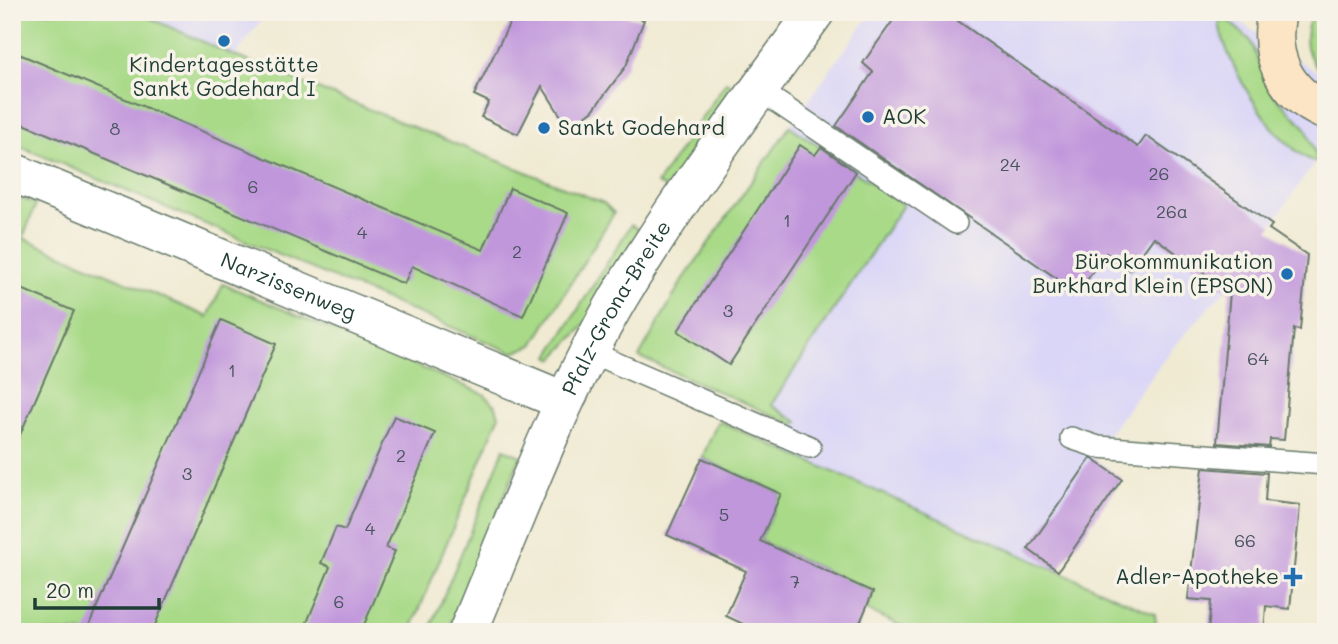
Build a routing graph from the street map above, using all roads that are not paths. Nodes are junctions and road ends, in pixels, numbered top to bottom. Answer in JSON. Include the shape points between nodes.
{"nodes":[{"id":1,"x":815,"y":12,"type":"edge"},
{"id":2,"x":1244,"y":12,"type":"edge"},
{"id":3,"x":1275,"y":27,"type":"edge"},
{"id":4,"x":759,"y":90,"type":"junction"},
{"id":5,"x":1326,"y":110,"type":"edge"},
{"id":6,"x":12,"y":172,"type":"edge"},
{"id":7,"x":956,"y":223,"type":"dead end"},
{"id":8,"x":590,"y":352,"type":"junction"},
{"id":9,"x":564,"y":401,"type":"junction"},
{"id":10,"x":1071,"y":438,"type":"dead end"},
{"id":11,"x":810,"y":447,"type":"dead end"},
{"id":12,"x":1326,"y":464,"type":"edge"},
{"id":13,"x":468,"y":632,"type":"edge"}],
"edges":[{"from":1,"to":4,"type":"street","name":"Pfalz-Grona-Breite"},
{"from":2,"to":3,"type":"street"},
{"from":3,"to":5,"type":"street","via":[[1281,71],[1312,105]]},
{"from":4,"to":7,"type":"lane"},
{"from":4,"to":8,"type":"street","name":"Pfalz-Grona-Breite","via":[[620,297]]},
{"from":6,"to":9,"type":"street","name":"Narzissenweg"},
{"from":8,"to":9,"type":"street","name":"Pfalz-Grona-Breite"},
{"from":8,"to":11,"type":"lane"},
{"from":9,"to":13,"type":"street","name":"Pfalz-Grona-Breite"},
{"from":10,"to":12,"type":"lane","via":[[1098,447]]}]}
